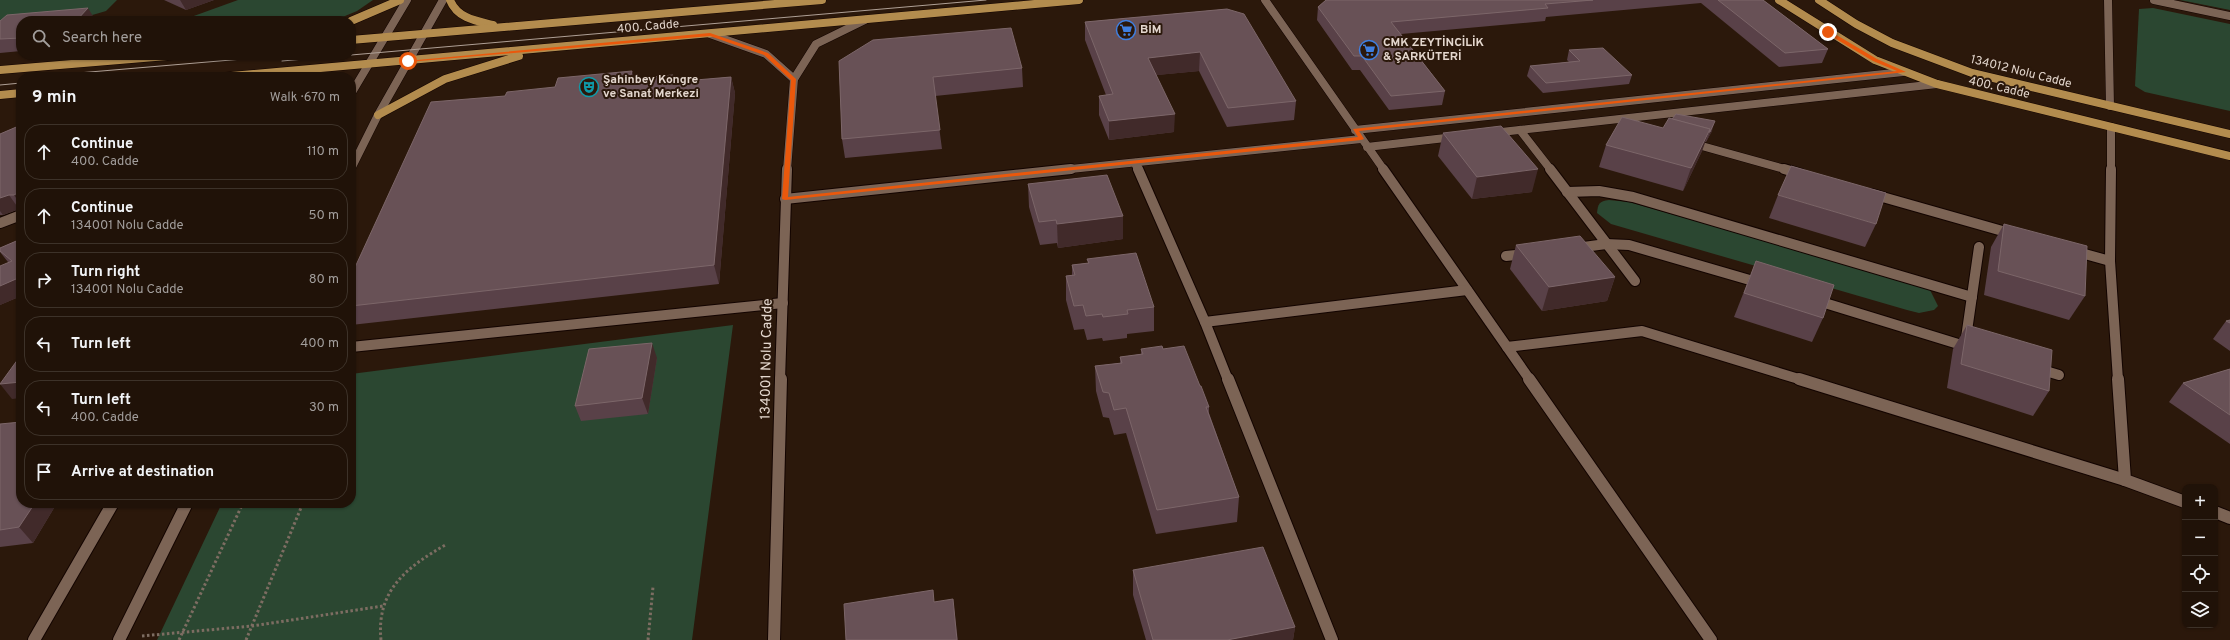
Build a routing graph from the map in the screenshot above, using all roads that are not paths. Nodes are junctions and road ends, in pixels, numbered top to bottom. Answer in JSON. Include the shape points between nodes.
{"nodes":[{"id":1,"x":400,"y":0,"type":"edge"},
{"id":2,"x":407,"y":0,"type":"edge"},
{"id":3,"x":443,"y":0,"type":"edge"},
{"id":4,"x":450,"y":0,"type":"edge"},
{"id":5,"x":801,"y":0,"type":"edge"},
{"id":6,"x":822,"y":0,"type":"edge"},
{"id":7,"x":1079,"y":0,"type":"edge"},
{"id":8,"x":1265,"y":0,"type":"edge"},
{"id":9,"x":1779,"y":0,"type":"edge"},
{"id":10,"x":1819,"y":0,"type":"edge"},
{"id":11,"x":2108,"y":0,"type":"edge"},
{"id":12,"x":2154,"y":0,"type":"edge"},
{"id":13,"x":792,"y":1,"type":"edge"},
{"id":14,"x":2230,"y":16,"type":"edge"},
{"id":15,"x":356,"y":19,"type":"edge"},
{"id":16,"x":865,"y":20,"type":"junction"},
{"id":17,"x":500,"y":28,"type":"junction"},
{"id":18,"x":424,"y":34,"type":"junction"},
{"id":19,"x":710,"y":34,"type":"junction"},
{"id":20,"x":384,"y":37,"type":"junction"},
{"id":21,"x":356,"y":40,"type":"edge"},
{"id":22,"x":543,"y":49,"type":"junction"},
{"id":23,"x":119,"y":60,"type":"edge"},
{"id":24,"x":408,"y":61,"type":"junction"},
{"id":25,"x":367,"y":64,"type":"junction"},
{"id":26,"x":0,"y":70,"type":"edge"},
{"id":27,"x":278,"y":72,"type":"edge"},
{"id":28,"x":1903,"y":72,"type":"junction"},
{"id":29,"x":794,"y":79,"type":"junction"},
{"id":30,"x":1937,"y":84,"type":"junction"},
{"id":31,"x":356,"y":85,"type":"edge"},
{"id":32,"x":16,"y":93,"type":"edge"},
{"id":33,"x":0,"y":95,"type":"edge"},
{"id":34,"x":2110,"y":106,"type":"junction"},
{"id":35,"x":378,"y":115,"type":"junction"},
{"id":36,"x":1610,"y":121,"type":"junction"},
{"id":37,"x":1633,"y":127,"type":"edge"},
{"id":38,"x":2111,"y":127,"type":"junction"},
{"id":39,"x":1520,"y":130,"type":"junction"},
{"id":40,"x":1481,"y":134,"type":"edge"},
{"id":41,"x":2230,"y":134,"type":"edge"},
{"id":42,"x":1466,"y":136,"type":"edge"},
{"id":43,"x":1361,"y":138,"type":"junction"},
{"id":44,"x":1679,"y":140,"type":"edge"},
{"id":45,"x":2230,"y":156,"type":"edge"},
{"id":46,"x":356,"y":159,"type":"edge"},
{"id":47,"x":1135,"y":163,"type":"junction"},
{"id":48,"x":1810,"y":177,"type":"edge"},
{"id":49,"x":1567,"y":192,"type":"junction"},
{"id":50,"x":1864,"y":192,"type":"edge"},
{"id":51,"x":785,"y":199,"type":"junction"},
{"id":52,"x":16,"y":217,"type":"edge"},
{"id":53,"x":0,"y":223,"type":"edge"},
{"id":54,"x":2025,"y":237,"type":"edge"},
{"id":55,"x":1606,"y":244,"type":"junction"},
{"id":56,"x":1979,"y":247,"type":"dead end"},
{"id":57,"x":2064,"y":248,"type":"edge"},
{"id":58,"x":1568,"y":249,"type":"edge"},
{"id":59,"x":1537,"y":253,"type":"edge"},
{"id":60,"x":1506,"y":256,"type":"dead end"},
{"id":61,"x":2110,"y":261,"type":"junction"},
{"id":62,"x":1635,"y":281,"type":"dead end"},
{"id":63,"x":1767,"y":285,"type":"edge"},
{"id":64,"x":1467,"y":290,"type":"junction"},
{"id":65,"x":1805,"y":297,"type":"edge"},
{"id":66,"x":1972,"y":297,"type":"junction"},
{"id":67,"x":782,"y":303,"type":"junction"},
{"id":68,"x":1205,"y":322,"type":"junction"},
{"id":69,"x":356,"y":346,"type":"edge"},
{"id":70,"x":1965,"y":346,"type":"junction"},
{"id":71,"x":1507,"y":347,"type":"junction"},
{"id":72,"x":1979,"y":350,"type":"edge"},
{"id":73,"x":2030,"y":366,"type":"edge"},
{"id":74,"x":2059,"y":374,"type":"dead end"},
{"id":75,"x":2125,"y":480,"type":"junction"},
{"id":76,"x":2182,"y":501,"type":"edge"},
{"id":77,"x":110,"y":508,"type":"edge"},
{"id":78,"x":185,"y":508,"type":"edge"},
{"id":79,"x":2218,"y":513,"type":"edge"},
{"id":80,"x":2230,"y":518,"type":"edge"},
{"id":81,"x":34,"y":640,"type":"edge"},
{"id":82,"x":119,"y":640,"type":"edge"},
{"id":83,"x":774,"y":640,"type":"edge"},
{"id":84,"x":1332,"y":640,"type":"edge"},
{"id":85,"x":1711,"y":640,"type":"edge"}],
"edges":[{"from":1,"to":15,"type":"main road"},
{"from":2,"to":20,"type":"street"},
{"from":3,"to":18,"type":"street"},
{"from":4,"to":17,"type":"main road","via":[[452,9],[466,17]]},
{"from":5,"to":13,"type":"street"},
{"from":6,"to":13,"type":"main road","name":"400. Cadde"},
{"from":7,"to":16,"type":"main road","name":"400. Cadde"},
{"from":8,"to":43,"type":"street"},
{"from":9,"to":28,"type":"main road","name":"400. Cadde","via":[[1851,46]]},
{"from":10,"to":34,"type":"main road","name":"134012 Nolu Cadde","via":[[1874,35],[1916,54],[1972,73]]},
{"from":11,"to":34,"type":"street"},
{"from":12,"to":14,"type":"street"},
{"from":13,"to":17,"type":"main road","name":"400. Cadde"},
{"from":16,"to":19,"type":"main road","name":"400. Cadde"},
{"from":16,"to":29,"type":"street","name":"134001 Nolu Cadde","via":[[816,44]]},
{"from":17,"to":18,"type":"main road","name":"400. Cadde"},
{"from":18,"to":20,"type":"main road","name":"400. Cadde"},
{"from":18,"to":24,"type":"street"},
{"from":19,"to":22,"type":"main road","name":"400. Cadde"},
{"from":19,"to":29,"type":"street","via":[[766,54]]},
{"from":20,"to":21,"type":"main road","name":"400. Cadde"},
{"from":20,"to":25,"type":"street"},
{"from":22,"to":24,"type":"main road","name":"400. Cadde"},
{"from":22,"to":35,"type":"main road","via":[[445,80]]},
{"from":23,"to":26,"type":"main road"},
{"from":24,"to":25,"type":"main road","name":"400. Cadde"},
{"from":24,"to":35,"type":"street"},
{"from":25,"to":27,"type":"main road","name":"400. Cadde"},
{"from":25,"to":31,"type":"street"},
{"from":28,"to":30,"type":"main road","name":"400. Cadde"},
{"from":28,"to":43,"type":"street"},
{"from":29,"to":51,"type":"street","name":"134001 Nolu Cadde"},
{"from":30,"to":36,"type":"street"},
{"from":30,"to":38,"type":"main road","name":"400. Cadde"},
{"from":32,"to":33,"type":"main road"},
{"from":34,"to":41,"type":"main road","name":"134012 Nolu Cadde"},
{"from":35,"to":46,"type":"street"},
{"from":36,"to":37,"type":"street"},
{"from":36,"to":39,"type":"street"},
{"from":38,"to":45,"type":"main road","name":"400. Cadde"},
{"from":38,"to":61,"type":"street"},
{"from":39,"to":40,"type":"street"},
{"from":39,"to":49,"type":"street"},
{"from":42,"to":43,"type":"street"},
{"from":43,"to":47,"type":"street"},
{"from":43,"to":64,"type":"street"},
{"from":44,"to":48,"type":"street"},
{"from":47,"to":51,"type":"street"},
{"from":47,"to":68,"type":"street"},
{"from":49,"to":55,"type":"street"},
{"from":49,"to":66,"type":"street","via":[[1599,191],[1633,197]]},
{"from":50,"to":54,"type":"street"},
{"from":51,"to":67,"type":"street","name":"134001 Nolu Cadde"},
{"from":52,"to":53,"type":"street"},
{"from":55,"to":58,"type":"street"},
{"from":55,"to":62,"type":"street"},
{"from":55,"to":63,"type":"street","via":[[1629,245],[1661,252]]},
{"from":56,"to":66,"type":"street"},
{"from":57,"to":61,"type":"street"},
{"from":59,"to":60,"type":"street"},
{"from":61,"to":75,"type":"street"},
{"from":64,"to":68,"type":"street"},
{"from":64,"to":71,"type":"street"},
{"from":65,"to":70,"type":"street"},
{"from":66,"to":70,"type":"street"},
{"from":67,"to":69,"type":"street"},
{"from":67,"to":83,"type":"street","name":"134001 Nolu Cadde"},
{"from":68,"to":84,"type":"street"},
{"from":70,"to":72,"type":"street"},
{"from":71,"to":75,"type":"street","via":[[1642,331]]},
{"from":71,"to":85,"type":"street"},
{"from":73,"to":74,"type":"street"},
{"from":75,"to":76,"type":"street"},
{"from":77,"to":81,"type":"street"},
{"from":78,"to":82,"type":"street"},
{"from":79,"to":80,"type":"street"}]}
